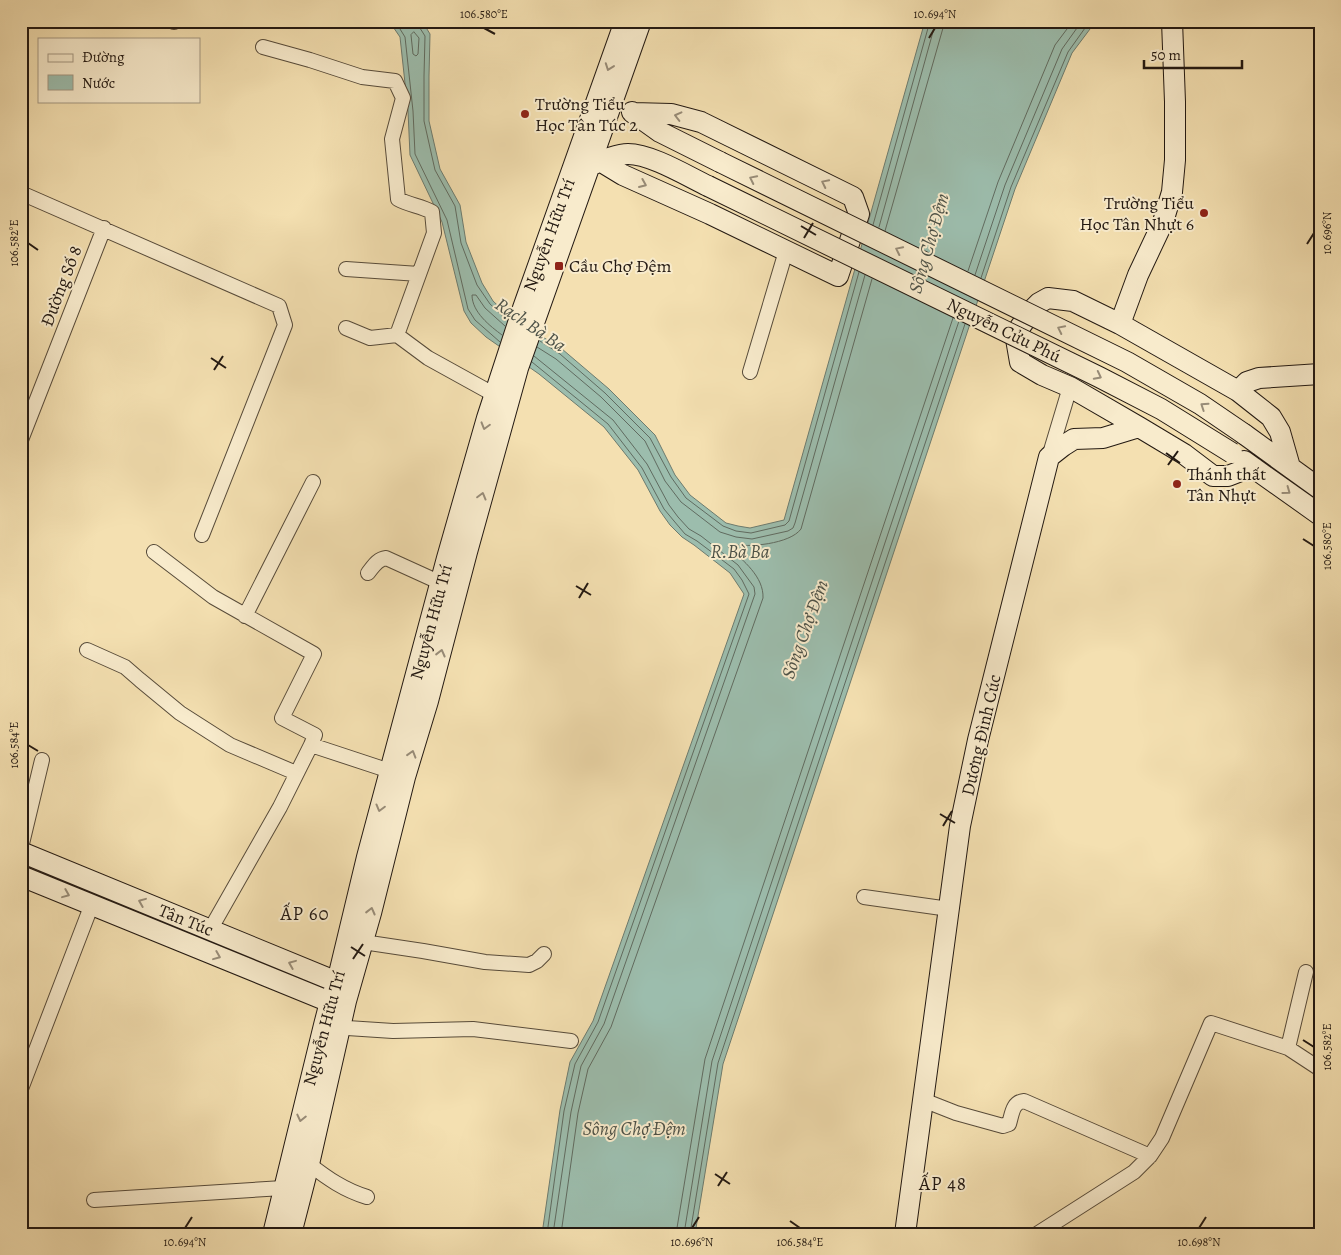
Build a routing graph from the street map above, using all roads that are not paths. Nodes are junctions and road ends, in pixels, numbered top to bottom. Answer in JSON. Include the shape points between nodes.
{"nodes":[{"id":1,"x":625,"y":21,"type":"edge"},
{"id":2,"x":641,"y":21,"type":"edge"},
{"id":3,"x":1172,"y":21,"type":"edge"},
{"id":4,"x":264,"y":47,"type":"dead end"},
{"id":5,"x":617,"y":90,"type":"junction"},
{"id":6,"x":633,"y":113,"type":"junction"},
{"id":7,"x":595,"y":164,"type":"junction"},
{"id":8,"x":21,"y":193,"type":"edge"},
{"id":9,"x":104,"y":228,"type":"junction"},
{"id":10,"x":786,"y":251,"type":"junction"},
{"id":11,"x":346,"y":269,"type":"dead end"},
{"id":12,"x":419,"y":274,"type":"junction"},
{"id":13,"x":530,"y":310,"type":"junction"},
{"id":14,"x":1120,"y":324,"type":"junction"},
{"id":15,"x":346,"y":328,"type":"dead end"},
{"id":16,"x":397,"y":335,"type":"junction"},
{"id":17,"x":511,"y":365,"type":"junction"},
{"id":18,"x":750,"y":372,"type":"dead end"},
{"id":19,"x":1320,"y":374,"type":"edge"},
{"id":20,"x":1070,"y":387,"type":"junction"},
{"id":21,"x":1238,"y":391,"type":"junction"},
{"id":22,"x":495,"y":395,"type":"junction"},
{"id":23,"x":1140,"y":427,"type":"junction"},
{"id":24,"x":21,"y":440,"type":"edge"},
{"id":25,"x":1049,"y":458,"type":"junction"},
{"id":26,"x":1290,"y":467,"type":"junction"},
{"id":27,"x":1254,"y":468,"type":"junction"},
{"id":28,"x":313,"y":482,"type":"dead end"},
{"id":29,"x":1320,"y":488,"type":"edge"},
{"id":30,"x":1320,"y":515,"type":"edge"},
{"id":31,"x":202,"y":535,"type":"dead end"},
{"id":32,"x":154,"y":552,"type":"dead end"},
{"id":33,"x":368,"y":573,"type":"dead end"},
{"id":34,"x":441,"y":583,"type":"junction"},
{"id":35,"x":245,"y":616,"type":"junction"},
{"id":36,"x":86,"y":650,"type":"dead end"},
{"id":37,"x":420,"y":697,"type":"junction"},
{"id":38,"x":311,"y":745,"type":"junction"},
{"id":39,"x":42,"y":760,"type":"dead end"},
{"id":40,"x":390,"y":771,"type":"junction"},
{"id":41,"x":296,"y":773,"type":"junction"},
{"id":42,"x":21,"y":850,"type":"edge"},
{"id":43,"x":21,"y":876,"type":"edge"},
{"id":44,"x":864,"y":896,"type":"dead end"},
{"id":45,"x":92,"y":904,"type":"junction"},
{"id":46,"x":949,"y":909,"type":"junction"},
{"id":47,"x":210,"y":930,"type":"junction"},
{"id":48,"x":363,"y":942,"type":"junction"},
{"id":49,"x":544,"y":954,"type":"dead end"},
{"id":50,"x":1306,"y":972,"type":"dead end"},
{"id":51,"x":344,"y":985,"type":"junction"},
{"id":52,"x":335,"y":1016,"type":"junction"},
{"id":53,"x":571,"y":1041,"type":"dead end"},
{"id":54,"x":1288,"y":1048,"type":"junction"},
{"id":55,"x":1320,"y":1069,"type":"edge"},
{"id":56,"x":21,"y":1089,"type":"edge"},
{"id":57,"x":923,"y":1100,"type":"junction"},
{"id":58,"x":1150,"y":1156,"type":"junction"},
{"id":59,"x":302,"y":1167,"type":"junction"},
{"id":60,"x":284,"y":1188,"type":"junction"},
{"id":61,"x":367,"y":1196,"type":"dead end"},
{"id":62,"x":94,"y":1200,"type":"dead end"},
{"id":63,"x":273,"y":1234,"type":"edge"},
{"id":64,"x":291,"y":1234,"type":"edge"},
{"id":65,"x":905,"y":1234,"type":"edge"},
{"id":66,"x":1037,"y":1234,"type":"edge"}],
"edges":[{"from":1,"to":13,"type":"main road","name":"Nguyễn Hữu Trí","one_way":true},
{"from":2,"to":5,"type":"main road","name":"Nguyễn Hữu Trí"},
{"from":3,"to":14,"type":"main road","via":[[1175,102],[1172,192],[1163,222]]},
{"from":4,"to":12,"type":"street","via":[[362,78],[395,81],[403,98],[392,139],[398,198],[432,212],[434,233]]},
{"from":5,"to":6,"type":"main road","name":"Nguyễn Cửu Phú"},
{"from":5,"to":7,"type":"main road","name":"Nguyễn Hữu Trí"},
{"from":10,"to":6,"type":"main road","one_way":true,"via":[[838,276],[859,214],[853,197],[701,122],[671,114]]},
{"from":26,"to":6,"type":"main road","name":"Nguyễn Cửu Phú","one_way":true,"bridge":true,"via":[[1200,404],[1128,362],[660,132]]},
{"from":7,"to":10,"type":"main road","one_way":true},
{"from":7,"to":13,"type":"main road","name":"Nguyễn Hữu Trí"},
{"from":7,"to":27,"type":"main road","name":"Nguyễn Cửu Phú","one_way":true,"bridge":true,"via":[[627,154],[648,158],[1099,377],[1161,409]]},
{"from":8,"to":9,"type":"street"},
{"from":9,"to":24,"type":"street","name":"Đường Số 8"},
{"from":9,"to":31,"type":"street","via":[[279,306],[285,325]]},
{"from":10,"to":18,"type":"street"},
{"from":11,"to":12,"type":"street"},
{"from":12,"to":16,"type":"street"},
{"from":13,"to":17,"type":"main road","name":"Nguyễn Hữu Trí"},
{"from":14,"to":20,"type":"main road","via":[[1074,301],[1048,298],[1034,309],[1018,330],[1016,339],[1020,362]]},
{"from":14,"to":21,"type":"main road"},
{"from":15,"to":16,"type":"street","via":[[370,338]]},
{"from":16,"to":22,"type":"street","via":[[428,358]]},
{"from":17,"to":22,"type":"main road","name":"Nguyễn Hữu Trí"},
{"from":37,"to":17,"type":"main road","name":"Nguyễn Hữu Trí","one_way":true,"via":[[467,552]]},
{"from":19,"to":21,"type":"main road","via":[[1259,378],[1247,382]]},
{"from":20,"to":23,"type":"main road"},
{"from":20,"to":25,"type":"street"},
{"from":21,"to":26,"type":"main road","via":[[1271,417],[1280,432]]},
{"from":22,"to":34,"type":"main road","name":"Nguyễn Hữu Trí","one_way":true},
{"from":23,"to":25,"type":"main road","via":[[1103,438],[1074,440]]},
{"from":23,"to":27,"type":"main road","via":[[1213,476],[1228,476]]},
{"from":25,"to":46,"type":"main road","name":"Dương Đình Cúc","via":[[978,740],[960,826]]},
{"from":26,"to":29,"type":"main road","name":"Nguyễn Cửu Phú"},
{"from":27,"to":30,"type":"main road","name":"Nguyễn Cửu Phú","one_way":true},
{"from":28,"to":35,"type":"street"},
{"from":32,"to":35,"type":"street","via":[[213,597]]},
{"from":33,"to":34,"type":"street","via":[[376,562],[386,558]]},
{"from":34,"to":37,"type":"main road","name":"Nguyễn Hữu Trí"},
{"from":35,"to":38,"type":"street","via":[[314,654],[282,718],[315,735]]},
{"from":36,"to":41,"type":"street","via":[[125,666],[180,713],[230,745]]},
{"from":37,"to":40,"type":"main road","name":"Nguyễn Hữu Trí"},
{"from":48,"to":37,"type":"main road","name":"Nguyễn Hữu Trí","one_way":true,"via":[[405,777]]},
{"from":38,"to":40,"type":"street"},
{"from":38,"to":41,"type":"street"},
{"from":39,"to":42,"type":"street"},
{"from":40,"to":51,"type":"main road","name":"Nguyễn Hữu Trí","one_way":true,"via":[[367,857]]},
{"from":41,"to":47,"type":"street"},
{"from":47,"to":42,"type":"main road","name":"Tân Túc","one_way":true},
{"from":43,"to":45,"type":"main road","name":"Tân Túc","one_way":true},
{"from":44,"to":46,"type":"street"},
{"from":45,"to":52,"type":"main road","name":"Tân Túc","one_way":true},
{"from":45,"to":56,"type":"street"},
{"from":46,"to":57,"type":"main road","name":"Dương Đình Cúc"},
{"from":51,"to":47,"type":"main road","name":"Tân Túc","one_way":true},
{"from":48,"to":49,"type":"street","via":[[485,962],[529,965]]},
{"from":48,"to":51,"type":"main road","name":"Nguyễn Hữu Trí"},
{"from":50,"to":54,"type":"street"},
{"from":51,"to":52,"type":"main road","name":"Nguyễn Hữu Trí"},
{"from":52,"to":53,"type":"street","via":[[393,1031],[473,1028]]},
{"from":52,"to":59,"type":"main road","name":"Nguyễn Hữu Trí","via":[[334,1050]]},
{"from":54,"to":55,"type":"street"},
{"from":54,"to":58,"type":"street","via":[[1211,1023],[1162,1138]]},
{"from":57,"to":58,"type":"street","via":[[1003,1126],[1009,1124],[1015,1105],[1024,1101]]},
{"from":57,"to":65,"type":"main road","name":"Dương Đình Cúc"},
{"from":58,"to":66,"type":"street","via":[[1134,1172]]},
{"from":59,"to":60,"type":"main road","name":"Nguyễn Hữu Trí"},
{"from":59,"to":61,"type":"street"},
{"from":59,"to":64,"type":"main road","name":"Nguyễn Hữu Trí"},
{"from":60,"to":62,"type":"street"},
{"from":60,"to":63,"type":"main road","name":"Nguyễn Hữu Trí"}]}
